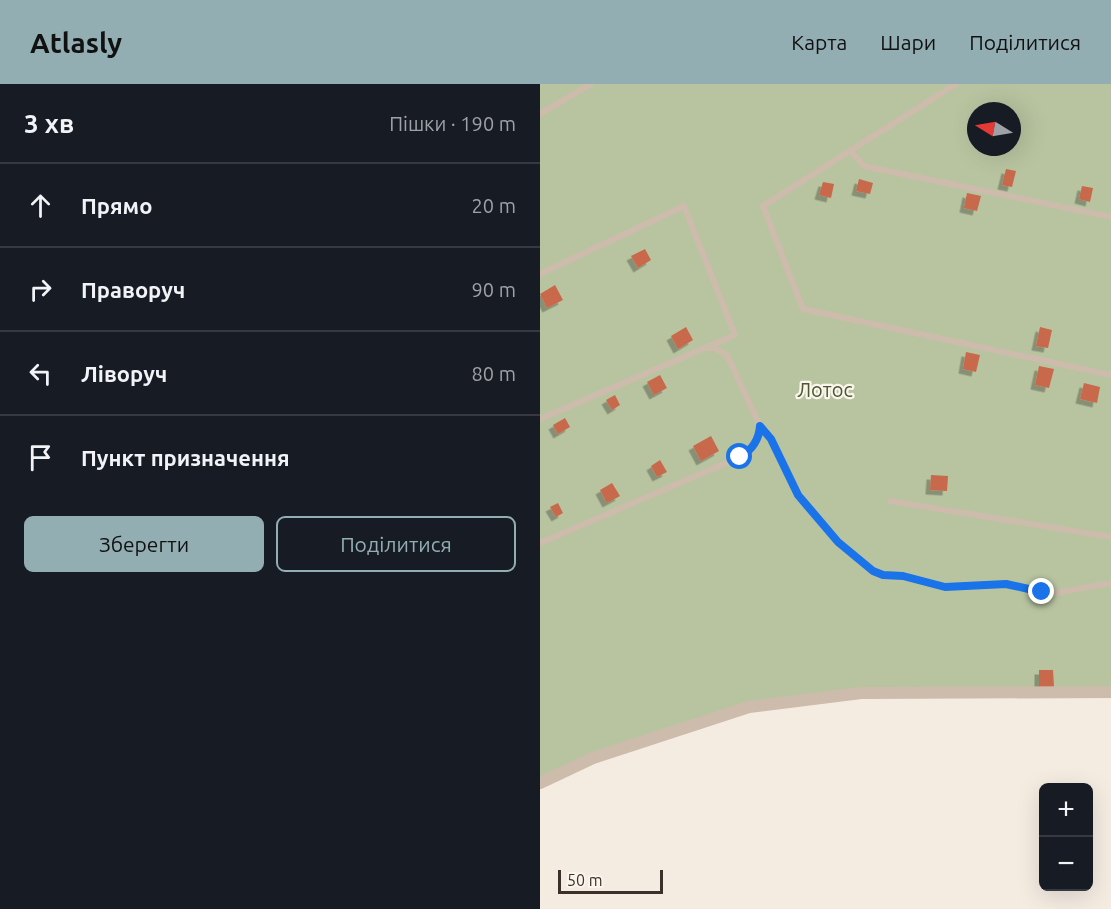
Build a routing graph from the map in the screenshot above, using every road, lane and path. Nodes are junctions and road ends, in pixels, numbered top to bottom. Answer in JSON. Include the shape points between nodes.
{"nodes":[{"id":1,"x":956,"y":84,"type":"edge"},
{"id":2,"x":586,"y":85,"type":"edge"},
{"id":3,"x":540,"y":114,"type":"edge"},
{"id":4,"x":851,"y":151,"type":"junction"},
{"id":5,"x":1111,"y":217,"type":"edge"},
{"id":6,"x":540,"y":274,"type":"edge"},
{"id":7,"x":706,"y":347,"type":"junction"},
{"id":8,"x":1111,"y":375,"type":"edge"},
{"id":9,"x":540,"y":418,"type":"edge"},
{"id":10,"x":760,"y":426,"type":"junction"},
{"id":11,"x":890,"y":501,"type":"dead end"},
{"id":12,"x":1111,"y":537,"type":"edge"},
{"id":13,"x":540,"y":543,"type":"edge"},
{"id":14,"x":1111,"y":583,"type":"edge"},
{"id":15,"x":1111,"y":692,"type":"edge"},
{"id":16,"x":540,"y":783,"type":"edge"}],
"edges":[{"from":1,"to":4,"type":"lane"},
{"from":2,"to":3,"type":"lane"},
{"from":4,"to":5,"type":"lane","via":[[864,166]]},
{"from":4,"to":8,"type":"lane","via":[[763,206],[803,309]]},
{"from":6,"to":7,"type":"lane","via":[[684,206],[735,335]]},
{"from":7,"to":9,"type":"lane"},
{"from":7,"to":10,"type":"lane","via":[[727,355]]},
{"from":10,"to":13,"type":"lane","via":[[754,445],[740,457]]},
{"from":10,"to":14,"type":"lane","via":[[771,439],[798,495],[838,542],[873,571],[945,587],[1006,584],[1054,593]]},
{"from":11,"to":12,"type":"lane"},
{"from":15,"to":16,"type":"street","via":[[861,693],[749,707],[593,758]]}]}
